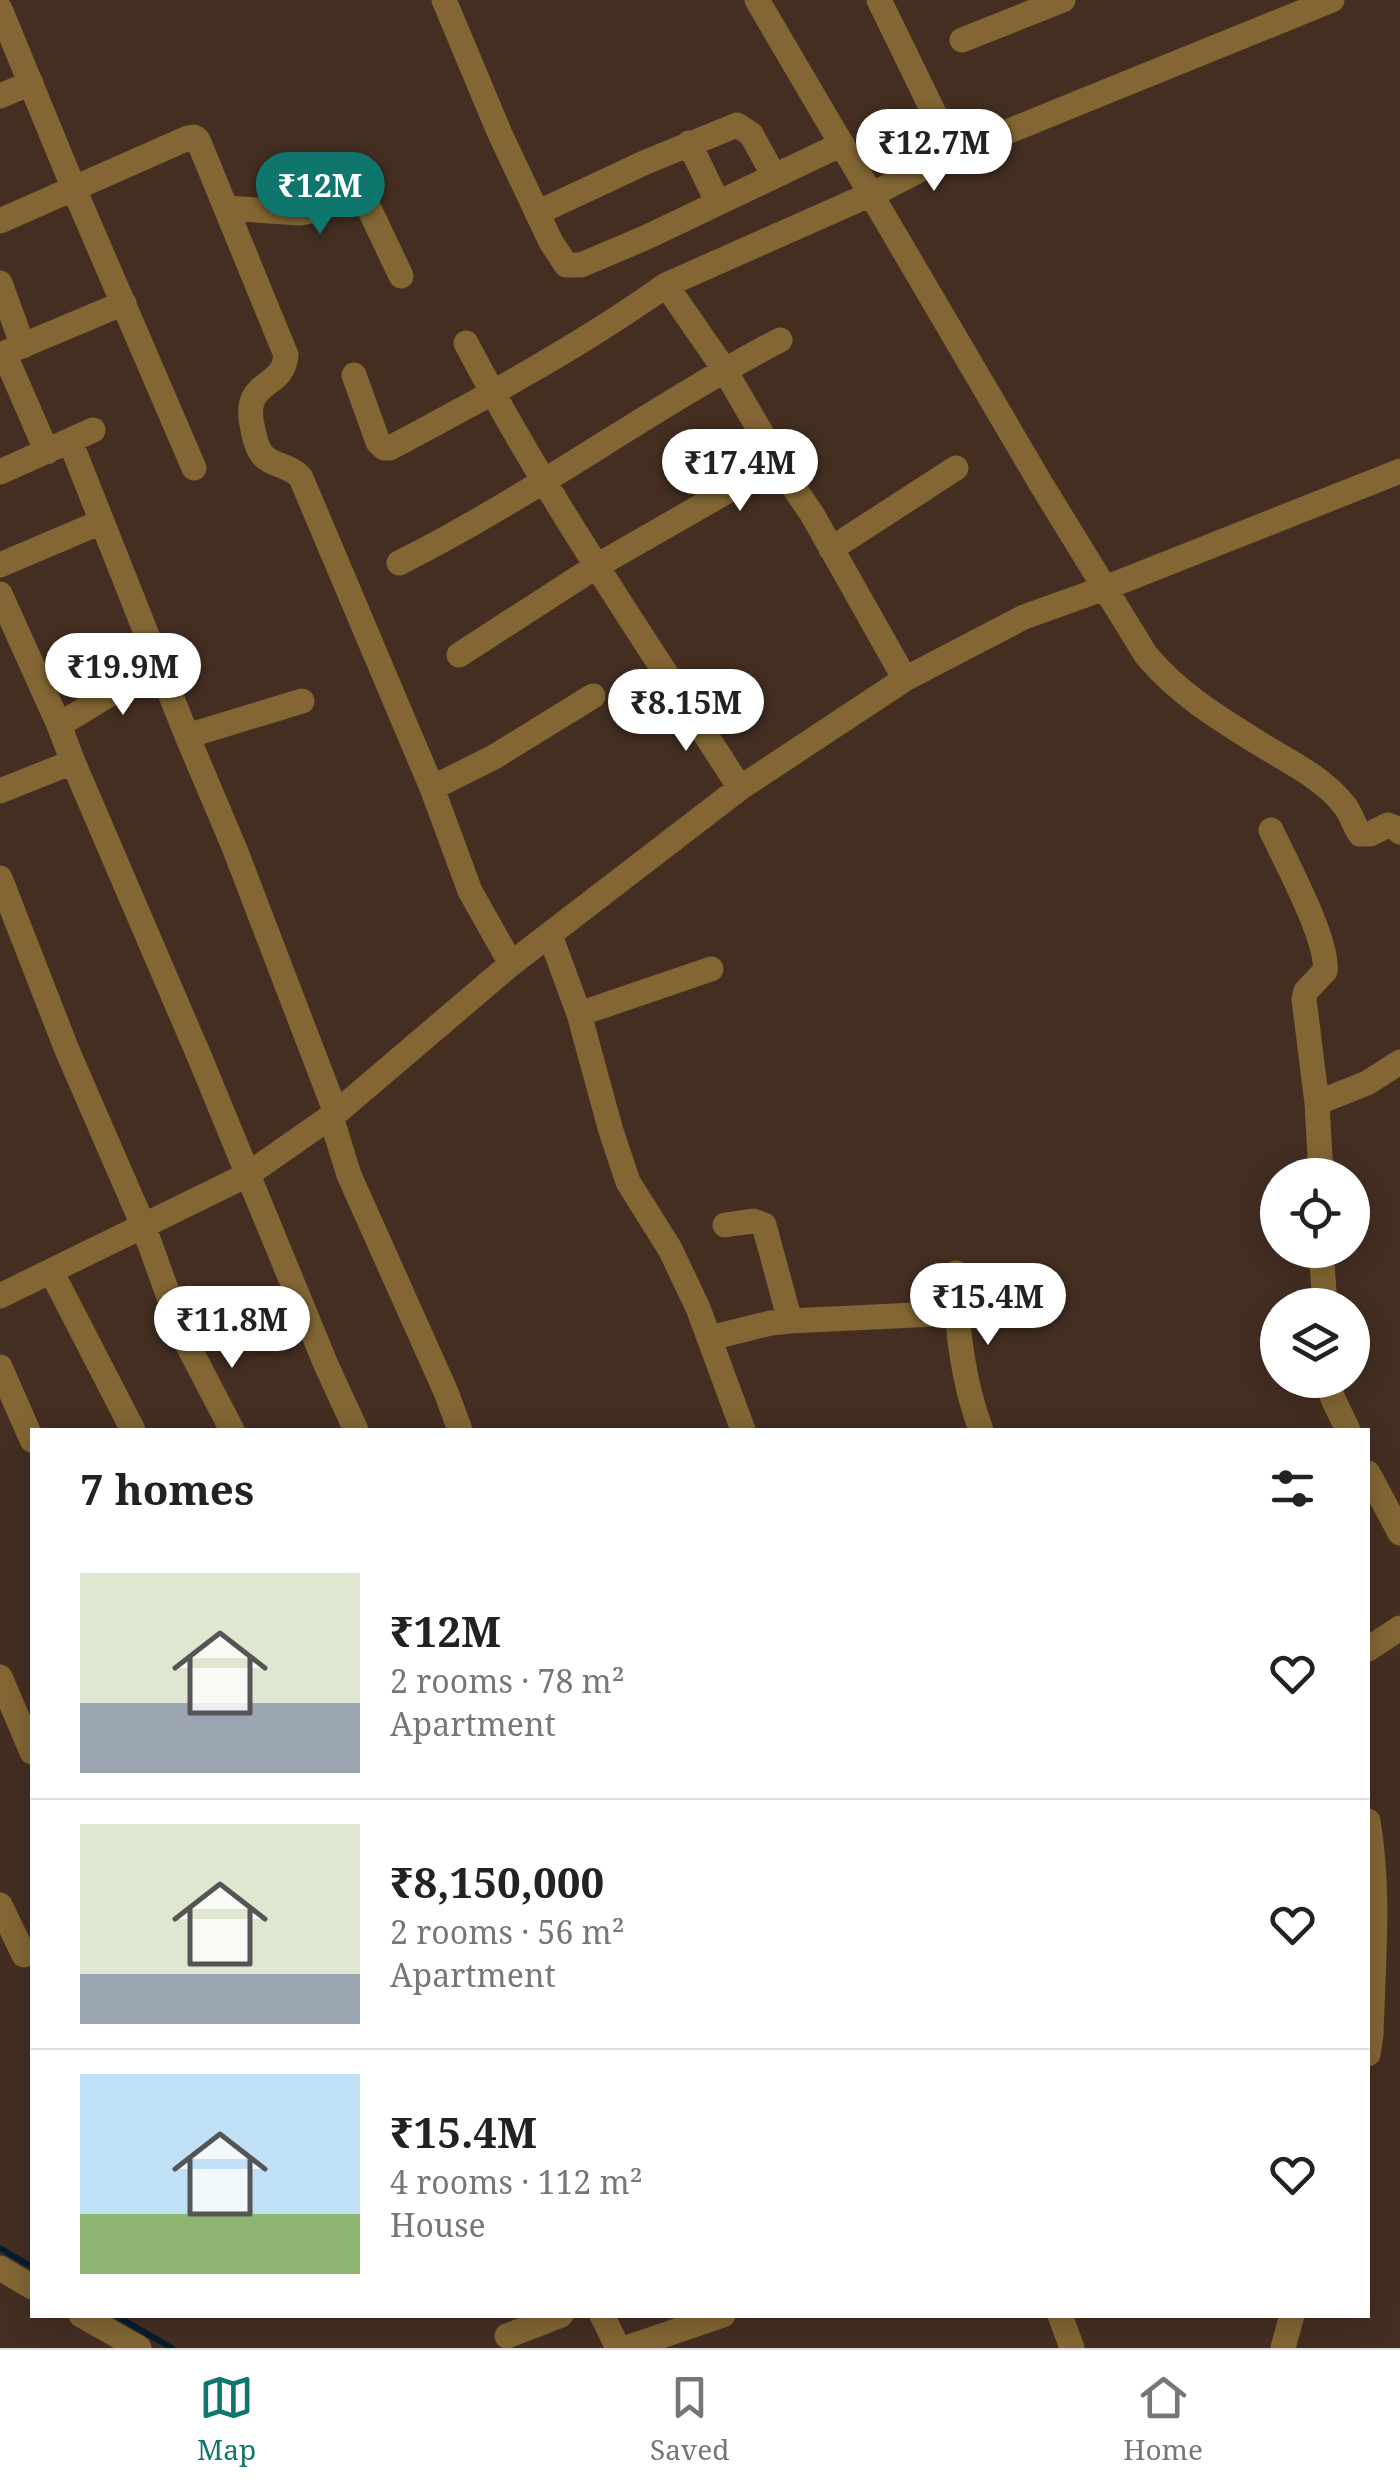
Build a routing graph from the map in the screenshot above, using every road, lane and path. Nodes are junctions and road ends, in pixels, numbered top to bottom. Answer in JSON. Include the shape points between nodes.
{"nodes":[{"id":1,"x":444,"y":0,"type":"edge"},
{"id":2,"x":757,"y":0,"type":"edge"},
{"id":3,"x":879,"y":0,"type":"edge"},
{"id":4,"x":1063,"y":0,"type":"edge"},
{"id":5,"x":1332,"y":0,"type":"edge"},
{"id":6,"x":1304,"y":6,"type":"edge"},
{"id":7,"x":0,"y":9,"type":"edge"},
{"id":8,"x":962,"y":40,"type":"dead end"},
{"id":9,"x":31,"y":83,"type":"junction"},
{"id":10,"x":0,"y":96,"type":"edge"},
{"id":11,"x":689,"y":143,"type":"junction"},
{"id":12,"x":842,"y":144,"type":"junction"},
{"id":13,"x":954,"y":154,"type":"junction"},
{"id":14,"x":774,"y":176,"type":"junction"},
{"id":15,"x":885,"y":187,"type":"junction"},
{"id":16,"x":74,"y":189,"type":"junction"},
{"id":17,"x":718,"y":203,"type":"junction"},
{"id":18,"x":226,"y":208,"type":"junction"},
{"id":19,"x":537,"y":213,"type":"junction"},
{"id":20,"x":0,"y":220,"type":"edge"},
{"id":21,"x":402,"y":276,"type":"dead end"},
{"id":22,"x":0,"y":284,"type":"edge"},
{"id":23,"x":666,"y":285,"type":"junction"},
{"id":24,"x":124,"y":302,"type":"junction"},
{"id":25,"x":780,"y":340,"type":"dead end"},
{"id":26,"x":466,"y":343,"type":"dead end"},
{"id":27,"x":9,"y":351,"type":"edge"},
{"id":28,"x":724,"y":369,"type":"junction"},
{"id":29,"x":354,"y":375,"type":"dead end"},
{"id":30,"x":492,"y":393,"type":"junction"},
{"id":31,"x":70,"y":441,"type":"junction"},
{"id":32,"x":775,"y":460,"type":"junction"},
{"id":33,"x":194,"y":468,"type":"dead end"},
{"id":34,"x":956,"y":468,"type":"dead end"},
{"id":35,"x":1400,"y":471,"type":"edge"},
{"id":36,"x":0,"y":472,"type":"edge"},
{"id":37,"x":545,"y":481,"type":"junction"},
{"id":38,"x":102,"y":522,"type":"junction"},
{"id":39,"x":831,"y":549,"type":"junction"},
{"id":40,"x":399,"y":564,"type":"dead end"},
{"id":41,"x":0,"y":565,"type":"edge"},
{"id":42,"x":595,"y":567,"type":"junction"},
{"id":43,"x":1105,"y":588,"type":"junction"},
{"id":44,"x":0,"y":594,"type":"edge"},
{"id":45,"x":459,"y":655,"type":"dead end"},
{"id":46,"x":160,"y":664,"type":"junction"},
{"id":47,"x":905,"y":680,"type":"junction"},
{"id":48,"x":593,"y":696,"type":"dead end"},
{"id":49,"x":302,"y":700,"type":"dead end"},
{"id":50,"x":58,"y":725,"type":"junction"},
{"id":51,"x":187,"y":736,"type":"junction"},
{"id":52,"x":72,"y":762,"type":"junction"},
{"id":53,"x":432,"y":788,"type":"junction"},
{"id":54,"x":740,"y":788,"type":"junction"},
{"id":55,"x":0,"y":791,"type":"edge"},
{"id":56,"x":1271,"y":830,"type":"dead end"},
{"id":57,"x":1400,"y":832,"type":"edge"},
{"id":58,"x":0,"y":878,"type":"edge"},
{"id":59,"x":550,"y":935,"type":"junction"},
{"id":60,"x":510,"y":964,"type":"junction"},
{"id":61,"x":711,"y":969,"type":"dead end"},
{"id":62,"x":579,"y":1014,"type":"junction"},
{"id":63,"x":1400,"y":1062,"type":"edge"},
{"id":64,"x":1316,"y":1103,"type":"junction"},
{"id":65,"x":333,"y":1115,"type":"junction"},
{"id":66,"x":1320,"y":1158,"type":"edge"},
{"id":67,"x":246,"y":1174,"type":"junction"},
{"id":68,"x":143,"y":1225,"type":"junction"},
{"id":69,"x":725,"y":1226,"type":"dead end"},
{"id":70,"x":51,"y":1271,"type":"junction"},
{"id":71,"x":956,"y":1273,"type":"dead end"},
{"id":72,"x":0,"y":1296,"type":"edge"},
{"id":73,"x":956,"y":1313,"type":"junction"},
{"id":74,"x":790,"y":1321,"type":"junction"},
{"id":75,"x":710,"y":1338,"type":"junction"},
{"id":76,"x":0,"y":1368,"type":"edge"},
{"id":77,"x":1333,"y":1398,"type":"edge"},
{"id":78,"x":132,"y":1428,"type":"edge"},
{"id":79,"x":231,"y":1428,"type":"edge"},
{"id":80,"x":355,"y":1428,"type":"edge"},
{"id":81,"x":459,"y":1428,"type":"edge"},
{"id":82,"x":741,"y":1428,"type":"edge"},
{"id":83,"x":980,"y":1428,"type":"edge"},
{"id":84,"x":1347,"y":1428,"type":"edge"},
{"id":85,"x":30,"y":1436,"type":"edge"},
{"id":86,"x":1370,"y":1475,"type":"edge"},
{"id":87,"x":1390,"y":1492,"type":"edge"},
{"id":88,"x":1400,"y":1534,"type":"edge"},
{"id":89,"x":1400,"y":1628,"type":"edge"},
{"id":90,"x":1370,"y":1649,"type":"edge"},
{"id":91,"x":0,"y":1677,"type":"edge"},
{"id":92,"x":30,"y":1747,"type":"edge"},
{"id":93,"x":1370,"y":1833,"type":"edge"},
{"id":94,"x":0,"y":1905,"type":"edge"},
{"id":95,"x":1381,"y":1911,"type":"edge"},
{"id":96,"x":19,"y":1956,"type":"edge"},
{"id":97,"x":1370,"y":2034,"type":"edge"},
{"id":98,"x":0,"y":2268,"type":"edge"},
{"id":99,"x":30,"y":2286,"type":"edge"},
{"id":100,"x":87,"y":2318,"type":"edge"},
{"id":101,"x":553,"y":2318,"type":"edge"},
{"id":102,"x":603,"y":2318,"type":"edge"},
{"id":103,"x":714,"y":2318,"type":"edge"},
{"id":104,"x":1061,"y":2318,"type":"edge"},
{"id":105,"x":1291,"y":2318,"type":"edge"},
{"id":106,"x":507,"y":2336,"type":"dead end"},
{"id":107,"x":139,"y":2348,"type":"edge"},
{"id":108,"x":618,"y":2348,"type":"edge"},
{"id":109,"x":626,"y":2348,"type":"edge"},
{"id":110,"x":1072,"y":2348,"type":"edge"},
{"id":111,"x":1283,"y":2348,"type":"edge"}],
"edges":[{"from":1,"to":19,"type":"street"},
{"from":2,"to":12,"type":"street"},
{"from":3,"to":13,"type":"street"},
{"from":4,"to":8,"type":"street"},
{"from":5,"to":6,"type":"street"},
{"from":6,"to":13,"type":"street"},
{"from":7,"to":9,"type":"street"},
{"from":9,"to":10,"type":"street"},
{"from":9,"to":16,"type":"street"},
{"from":11,"to":14,"type":"street","via":[[737,125],[751,134]]},
{"from":11,"to":17,"type":"street"},
{"from":11,"to":19,"type":"street"},
{"from":12,"to":14,"type":"street"},
{"from":12,"to":15,"type":"street"},
{"from":13,"to":15,"type":"street"},
{"from":14,"to":17,"type":"street"},
{"from":15,"to":23,"type":"street"},
{"from":15,"to":43,"type":"street","via":[[1040,484]]},
{"from":16,"to":18,"type":"street","via":[[194,137]]},
{"from":16,"to":20,"type":"street"},
{"from":16,"to":24,"type":"street"},
{"from":17,"to":19,"type":"street","via":[[572,266],[561,261]]},
{"from":18,"to":21,"type":"street","via":[[288,214],[361,198]]},
{"from":18,"to":53,"type":"street","via":[[286,355],[280,374],[260,388],[250,406],[256,444],[265,458],[301,478]]},
{"from":22,"to":27,"type":"street"},
{"from":23,"to":28,"type":"street"},
{"from":23,"to":30,"type":"street"},
{"from":24,"to":27,"type":"street"},
{"from":24,"to":33,"type":"street"},
{"from":25,"to":28,"type":"street"},
{"from":26,"to":30,"type":"street"},
{"from":27,"to":31,"type":"street"},
{"from":28,"to":32,"type":"street"},
{"from":28,"to":37,"type":"street"},
{"from":29,"to":30,"type":"street","via":[[384,448]]},
{"from":30,"to":37,"type":"street"},
{"from":31,"to":36,"type":"street"},
{"from":31,"to":38,"type":"street"},
{"from":32,"to":39,"type":"street"},
{"from":32,"to":42,"type":"street"},
{"from":34,"to":39,"type":"street"},
{"from":35,"to":43,"type":"street"},
{"from":37,"to":40,"type":"street"},
{"from":37,"to":42,"type":"street"},
{"from":38,"to":41,"type":"street"},
{"from":38,"to":46,"type":"street"},
{"from":39,"to":47,"type":"street"},
{"from":42,"to":45,"type":"street"},
{"from":42,"to":54,"type":"street"},
{"from":43,"to":47,"type":"street","via":[[1024,617]]},
{"from":43,"to":57,"type":"street","via":[[1165,678],[1324,785],[1360,834],[1388,825]]},
{"from":44,"to":50,"type":"street"},
{"from":46,"to":50,"type":"street"},
{"from":46,"to":51,"type":"street"},
{"from":47,"to":54,"type":"street"},
{"from":48,"to":53,"type":"street"},
{"from":49,"to":51,"type":"street"},
{"from":50,"to":52,"type":"street"},
{"from":51,"to":65,"type":"street"},
{"from":52,"to":55,"type":"street"},
{"from":52,"to":67,"type":"street"},
{"from":53,"to":60,"type":"street","via":[[470,891]]},
{"from":54,"to":59,"type":"street"},
{"from":56,"to":64,"type":"street","via":[[1326,957],[1325,971],[1304,999]]},
{"from":58,"to":68,"type":"street"},
{"from":59,"to":60,"type":"street"},
{"from":59,"to":62,"type":"street"},
{"from":60,"to":65,"type":"street"},
{"from":61,"to":62,"type":"street"},
{"from":62,"to":75,"type":"street","via":[[628,1182],[670,1249]]},
{"from":63,"to":64,"type":"street"},
{"from":64,"to":66,"type":"street"},
{"from":65,"to":67,"type":"street"},
{"from":65,"to":81,"type":"street","via":[[349,1174]]},
{"from":67,"to":68,"type":"street"},
{"from":67,"to":80,"type":"street"},
{"from":68,"to":70,"type":"street"},
{"from":68,"to":79,"type":"street","via":[[183,1336]]},
{"from":69,"to":74,"type":"street","via":[[764,1225]]},
{"from":70,"to":72,"type":"street"},
{"from":70,"to":78,"type":"street"},
{"from":71,"to":73,"type":"street"},
{"from":73,"to":74,"type":"street"},
{"from":73,"to":83,"type":"street","via":[[964,1375]]},
{"from":74,"to":75,"type":"street"},
{"from":75,"to":82,"type":"street"},
{"from":76,"to":85,"type":"street"},
{"from":77,"to":84,"type":"street"},
{"from":86,"to":87,"type":"street"},
{"from":87,"to":88,"type":"street"},
{"from":89,"to":90,"type":"street"},
{"from":91,"to":92,"type":"street"},
{"from":93,"to":95,"type":"street"},
{"from":94,"to":96,"type":"street"},
{"from":95,"to":97,"type":"street"},
{"from":98,"to":99,"type":"street"},
{"from":100,"to":107,"type":"street"},
{"from":101,"to":106,"type":"street"},
{"from":102,"to":108,"type":"street"},
{"from":103,"to":109,"type":"street"},
{"from":104,"to":110,"type":"street"},
{"from":105,"to":111,"type":"street"}]}
